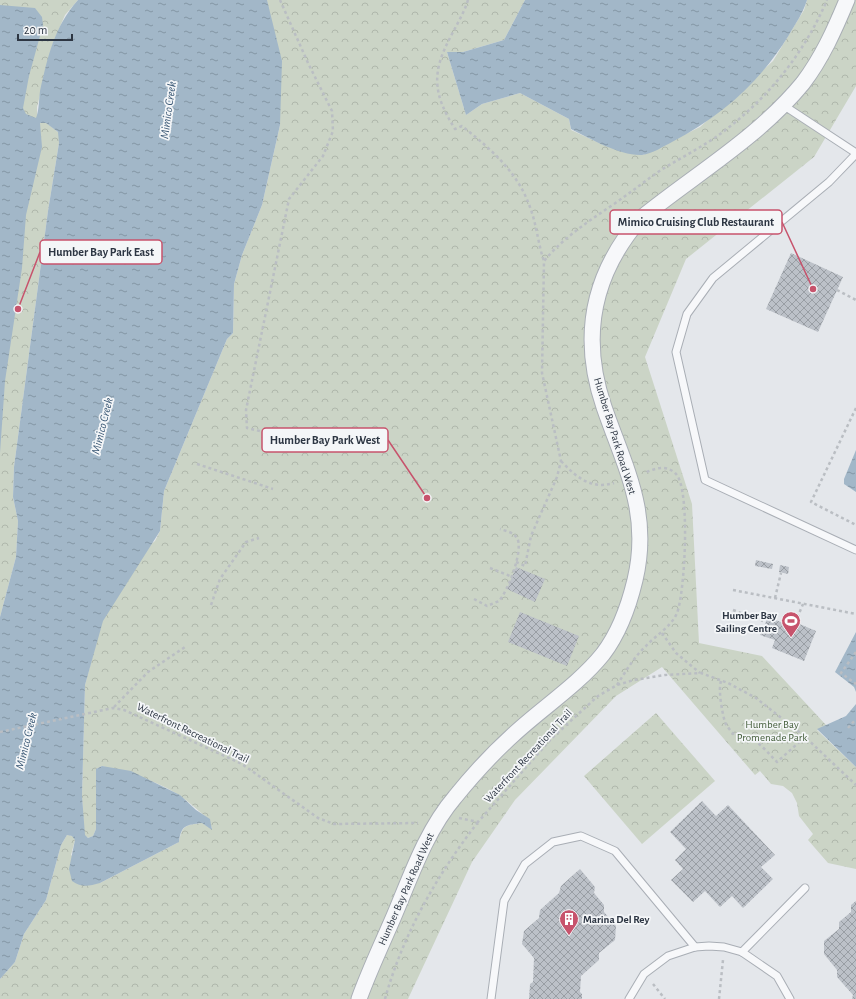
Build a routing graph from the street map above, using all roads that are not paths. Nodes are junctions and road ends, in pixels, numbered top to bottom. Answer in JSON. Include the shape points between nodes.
{"nodes":[{"id":1,"x":847,"y":0,"type":"edge"},
{"id":2,"x":783,"y":105,"type":"junction"},
{"id":3,"x":856,"y":153,"type":"edge"},
{"id":4,"x":856,"y":550,"type":"edge"},
{"id":5,"x":805,"y":888,"type":"dead end"},
{"id":6,"x":695,"y":947,"type":"junction"},
{"id":7,"x":742,"y":952,"type":"junction"},
{"id":8,"x":359,"y":999,"type":"edge"},
{"id":9,"x":491,"y":999,"type":"edge"},
{"id":10,"x":629,"y":999,"type":"edge"},
{"id":11,"x":790,"y":999,"type":"edge"}],
"edges":[{"from":1,"to":2,"type":"street","name":"Humber Bay Park Road West","via":[[817,62]]},
{"from":2,"to":3,"type":"lane"},
{"from":2,"to":8,"type":"street","name":"Humber Bay Park Road West","via":[[764,123],[640,219],[610,261],[593,312],[592,354],[603,406],[631,477],[639,519],[638,564],[628,604],[603,654],[584,674],[512,736],[454,798],[442,815],[430,833]]},
{"from":3,"to":4,"type":"lane","via":[[829,182],[713,278],[686,314],[676,352],[705,480]]},
{"from":5,"to":7,"type":"lane"},
{"from":6,"to":7,"type":"lane","via":[[724,947]]},
{"from":6,"to":9,"type":"lane","via":[[615,851],[581,836],[553,842],[525,864],[504,901]]},
{"from":6,"to":10,"type":"lane","via":[[668,956],[644,974]]},
{"from":7,"to":11,"type":"lane","via":[[778,976]]}]}
